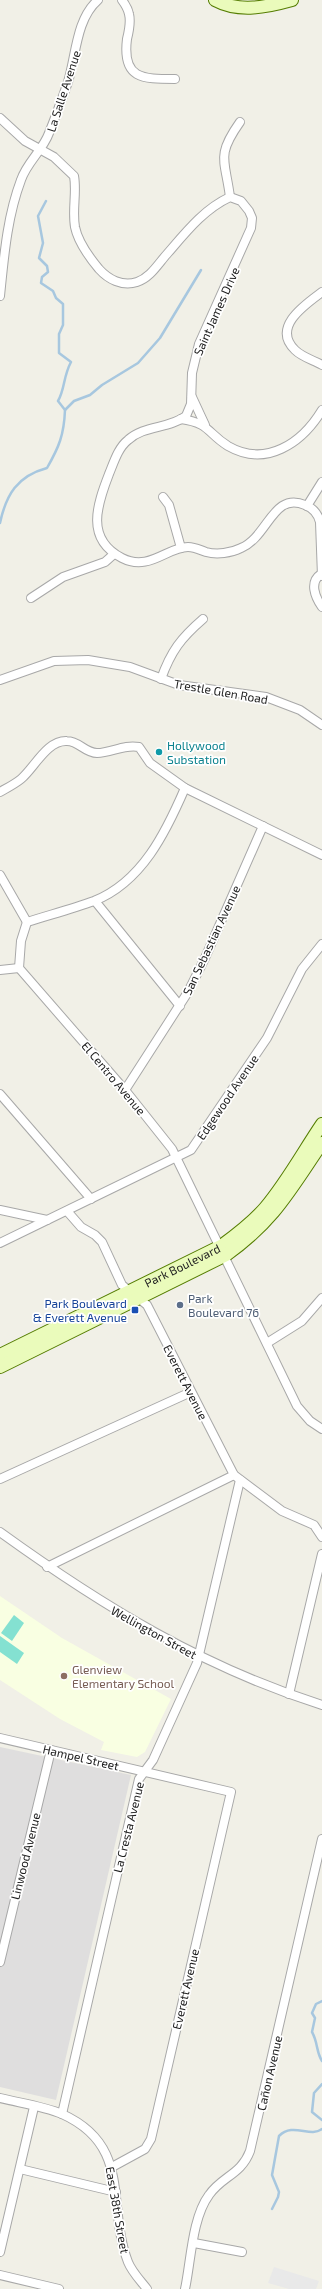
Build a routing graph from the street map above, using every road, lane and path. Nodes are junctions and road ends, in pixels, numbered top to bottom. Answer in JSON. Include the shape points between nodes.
{"nodes":[{"id":1,"x":98,"y":0,"type":"edge"},
{"id":2,"x":122,"y":0,"type":"edge"},
{"id":3,"x":215,"y":0,"type":"edge"},
{"id":4,"x":292,"y":0,"type":"edge"},
{"id":5,"x":175,"y":80,"type":"dead end"},
{"id":6,"x":0,"y":118,"type":"edge"},
{"id":7,"x":240,"y":122,"type":"dead end"},
{"id":8,"x":40,"y":149,"type":"junction"},
{"id":9,"x":230,"y":197,"type":"junction"},
{"id":10,"x":322,"y":292,"type":"edge"},
{"id":11,"x":0,"y":296,"type":"edge"},
{"id":12,"x":322,"y":365,"type":"edge"},
{"id":13,"x":192,"y":397,"type":"junction"},
{"id":14,"x":322,"y":410,"type":"edge"},
{"id":15,"x":181,"y":419,"type":"junction"},
{"id":16,"x":205,"y":425,"type":"junction"},
{"id":17,"x":322,"y":482,"type":"edge"},
{"id":18,"x":163,"y":497,"type":"dead end"},
{"id":19,"x":308,"y":506,"type":"junction"},
{"id":20,"x":320,"y":511,"type":"edge"},
{"id":21,"x":181,"y":548,"type":"junction"},
{"id":22,"x":114,"y":554,"type":"junction"},
{"id":23,"x":322,"y":575,"type":"edge"},
{"id":24,"x":31,"y":598,"type":"dead end"},
{"id":25,"x":322,"y":607,"type":"edge"},
{"id":26,"x":203,"y":619,"type":"dead end"},
{"id":27,"x":161,"y":679,"type":"junction"},
{"id":28,"x":0,"y":680,"type":"edge"},
{"id":29,"x":322,"y":725,"type":"edge"},
{"id":30,"x":186,"y":788,"type":"junction"},
{"id":31,"x":0,"y":792,"type":"edge"},
{"id":32,"x":263,"y":826,"type":"junction"},
{"id":33,"x":322,"y":855,"type":"edge"},
{"id":34,"x":0,"y":875,"type":"edge"},
{"id":35,"x":95,"y":900,"type":"junction"},
{"id":36,"x":27,"y":922,"type":"junction"},
{"id":37,"x":322,"y":944,"type":"edge"},
{"id":38,"x":19,"y":968,"type":"junction"},
{"id":39,"x":0,"y":970,"type":"edge"},
{"id":40,"x":180,"y":1006,"type":"junction"},
{"id":41,"x":125,"y":1090,"type":"junction"},
{"id":42,"x":0,"y":1094,"type":"edge"},
{"id":43,"x":322,"y":1124,"type":"edge"},
{"id":44,"x":322,"y":1143,"type":"edge"},
{"id":45,"x":176,"y":1158,"type":"junction"},
{"id":46,"x":91,"y":1199,"type":"junction"},
{"id":47,"x":0,"y":1210,"type":"edge"},
{"id":48,"x":67,"y":1211,"type":"junction"},
{"id":49,"x":47,"y":1220,"type":"junction"},
{"id":50,"x":0,"y":1243,"type":"edge"},
{"id":51,"x":223,"y":1251,"type":"junction"},
{"id":52,"x":135,"y":1296,"type":"junction"},
{"id":53,"x":322,"y":1298,"type":"edge"},
{"id":54,"x":267,"y":1343,"type":"junction"},
{"id":55,"x":0,"y":1355,"type":"edge"},
{"id":56,"x":0,"y":1367,"type":"edge"},
{"id":57,"x":191,"y":1392,"type":"junction"},
{"id":58,"x":322,"y":1428,"type":"edge"},
{"id":59,"x":237,"y":1478,"type":"junction"},
{"id":60,"x":0,"y":1479,"type":"edge"},
{"id":61,"x":0,"y":1532,"type":"edge"},
{"id":62,"x":322,"y":1537,"type":"edge"},
{"id":63,"x":322,"y":1554,"type":"edge"},
{"id":64,"x":47,"y":1566,"type":"junction"},
{"id":65,"x":199,"y":1656,"type":"junction"},
{"id":66,"x":289,"y":1694,"type":"junction"},
{"id":67,"x":322,"y":1705,"type":"edge"},
{"id":68,"x":0,"y":1738,"type":"edge"},
{"id":69,"x":51,"y":1750,"type":"junction"},
{"id":70,"x":144,"y":1771,"type":"junction"},
{"id":71,"x":231,"y":1792,"type":"joint"},
{"id":72,"x":322,"y":1839,"type":"edge"},
{"id":73,"x":0,"y":1962,"type":"edge"},
{"id":74,"x":0,"y":2098,"type":"edge"},
{"id":75,"x":34,"y":2107,"type":"junction"},
{"id":76,"x":62,"y":2114,"type":"junction"},
{"id":77,"x":112,"y":2167,"type":"junction"},
{"id":78,"x":20,"y":2169,"type":"junction"},
{"id":79,"x":116,"y":2192,"type":"junction"},
{"id":80,"x":194,"y":2243,"type":"junction"},
{"id":81,"x":0,"y":2252,"type":"edge"},
{"id":82,"x":242,"y":2252,"type":"dead end"},
{"id":83,"x":0,"y":2275,"type":"edge"},
{"id":84,"x":59,"y":2289,"type":"edge"},
{"id":85,"x":147,"y":2289,"type":"edge"},
{"id":86,"x":186,"y":2289,"type":"edge"}],
"edges":[{"from":1,"to":8,"type":"street","name":"La Salle Avenue","via":[[87,14],[82,26],[68,81],[48,138]]},
{"from":2,"to":5,"type":"street","via":[[129,13],[127,65],[134,73],[144,78]]},
{"from":3,"to":4,"type":"main road","via":[[245,8],[271,6]]},
{"from":6,"to":8,"type":"street","via":[[25,141]]},
{"from":7,"to":9,"type":"street","via":[[227,141],[224,153]]},
{"from":8,"to":9,"type":"street","via":[[54,157],[74,176],[75,228],[91,260],[106,277],[116,282],[136,283],[148,276],[201,217],[215,204]]},
{"from":8,"to":11,"type":"street","name":"La Salle Avenue","via":[[21,179],[7,237]]},
{"from":9,"to":13,"type":"street","name":"Saint James Drive","via":[[241,201],[249,210],[252,218],[251,228],[199,344],[192,373]]},
{"from":10,"to":12,"type":"street","via":[[296,312],[290,320],[288,329],[294,350]]},
{"from":13,"to":15,"type":"street","name":"Saint James Drive","via":[[189,410]]},
{"from":13,"to":16,"type":"street"},
{"from":14,"to":16,"type":"street","via":[[306,433],[291,444],[284,449],[262,454],[249,453],[228,446]]},
{"from":15,"to":16,"type":"street"},
{"from":15,"to":22,"type":"street","via":[[134,435],[115,459],[97,513],[101,539]]},
{"from":17,"to":19,"type":"street"},
{"from":18,"to":21,"type":"street","via":[[170,505]]},
{"from":19,"to":20,"type":"street"},
{"from":19,"to":21,"type":"street","via":[[292,502],[280,506],[258,536],[242,548],[217,553],[189,547]]},
{"from":20,"to":23,"type":"street"},
{"from":21,"to":22,"type":"street","via":[[148,561],[126,560]]},
{"from":22,"to":24,"type":"street","via":[[105,562],[63,577]]},
{"from":23,"to":25,"type":"street","via":[[317,577],[314,587],[316,598]]},
{"from":26,"to":27,"type":"street","via":[[185,634],[169,655]]},
{"from":27,"to":28,"type":"street","name":"Trestle Glen Road","via":[[130,667],[88,660],[54,661]]},
{"from":27,"to":29,"type":"street","name":"Trestle Glen Road","via":[[190,687],[266,697],[300,710]]},
{"from":30,"to":31,"type":"street","via":[[150,763],[139,746],[132,745],[92,754],[76,743],[67,741],[56,743],[48,749],[20,780]]},
{"from":30,"to":32,"type":"street"},
{"from":30,"to":35,"type":"street","via":[[170,824],[151,855],[124,883]]},
{"from":32,"to":33,"type":"street"},
{"from":32,"to":40,"type":"street","name":"San Sebastian Avenue","via":[[206,958]]},
{"from":34,"to":36,"type":"street"},
{"from":35,"to":36,"type":"street"},
{"from":35,"to":40,"type":"street"},
{"from":36,"to":38,"type":"street","via":[[21,941]]},
{"from":37,"to":45,"type":"street","name":"Edgewood Avenue","via":[[302,969],[267,1038],[202,1137],[191,1150]]},
{"from":38,"to":39,"type":"street"},
{"from":38,"to":41,"type":"street","name":"El Centro Avenue"},
{"from":40,"to":41,"type":"street","name":"San Sebastian Avenue"},
{"from":41,"to":45,"type":"street","name":"El Centro Avenue","via":[[172,1149]]},
{"from":42,"to":46,"type":"street"},
{"from":43,"to":51,"type":"main road","name":"Park Boulevard","via":[[264,1208]]},
{"from":44,"to":51,"type":"main road","name":"Park Boulevard","via":[[272,1216],[243,1243]]},
{"from":45,"to":46,"type":"street","name":"Edgewood Avenue"},
{"from":45,"to":51,"type":"street","name":"El Centro Avenue"},
{"from":46,"to":48,"type":"street","name":"Edgewood Avenue"},
{"from":47,"to":49,"type":"street"},
{"from":48,"to":49,"type":"street","name":"Edgewood Avenue"},
{"from":48,"to":52,"type":"street","name":"Everett Avenue","via":[[81,1228],[102,1242],[122,1285]]},
{"from":49,"to":50,"type":"street","name":"Edgewood Avenue"},
{"from":51,"to":52,"type":"main road","name":"Park Boulevard"},
{"from":51,"to":54,"type":"street","name":"El Centro Avenue"},
{"from":52,"to":55,"type":"main road","name":"Park Boulevard"},
{"from":52,"to":56,"type":"main road","name":"Park Boulevard"},
{"from":52,"to":57,"type":"street","name":"Everett Avenue","via":[[147,1305]]},
{"from":53,"to":54,"type":"street","via":[[302,1321]]},
{"from":54,"to":58,"type":"street","name":"El Centro Avenue","via":[[297,1406],[310,1422]]},
{"from":57,"to":59,"type":"street","name":"Everett Avenue"},
{"from":57,"to":60,"type":"street"},
{"from":59,"to":62,"type":"street","name":"Everett Avenue","via":[[282,1511],[314,1525]]},
{"from":59,"to":64,"type":"street"},
{"from":59,"to":65,"type":"street","name":"La Cresta Avenue"},
{"from":61,"to":64,"type":"street","name":"Wellington Street"},
{"from":63,"to":66,"type":"street"},
{"from":64,"to":65,"type":"street","name":"Wellington Street","via":[[111,1609]]},
{"from":65,"to":66,"type":"street","name":"Wellington Street"},
{"from":65,"to":70,"type":"street","name":"La Cresta Avenue","via":[[153,1760]]},
{"from":66,"to":67,"type":"street","name":"Wellington Street"},
{"from":68,"to":69,"type":"street","name":"Hampel Street"},
{"from":69,"to":70,"type":"street","name":"Hampel Street"},
{"from":69,"to":73,"type":"street","name":"Linwood Avenue"},
{"from":70,"to":71,"type":"street","name":"Hampel Street"},
{"from":70,"to":76,"type":"street","name":"La Cresta Avenue","via":[[139,1779]]},
{"from":71,"to":77,"type":"street","name":"Everett Avenue","via":[[151,2139],[145,2148]]},
{"from":72,"to":80,"type":"street","name":"Cañon Avenue","via":[[250,2151],[241,2169],[218,2184],[204,2202]]},
{"from":74,"to":75,"type":"street","name":"East 38th Street"},
{"from":75,"to":76,"type":"street","name":"East 38th Street"},
{"from":75,"to":78,"type":"street"},
{"from":76,"to":77,"type":"street","name":"East 38th Street","via":[[94,2135]]},
{"from":77,"to":79,"type":"street","name":"East 38th Street"},
{"from":78,"to":79,"type":"street"},
{"from":78,"to":81,"type":"street"},
{"from":79,"to":85,"type":"street","name":"East 38th Street","via":[[126,2255],[132,2270]]},
{"from":80,"to":82,"type":"street"},
{"from":80,"to":86,"type":"street","name":"Cañon Avenue"},
{"from":83,"to":84,"type":"street"}]}
